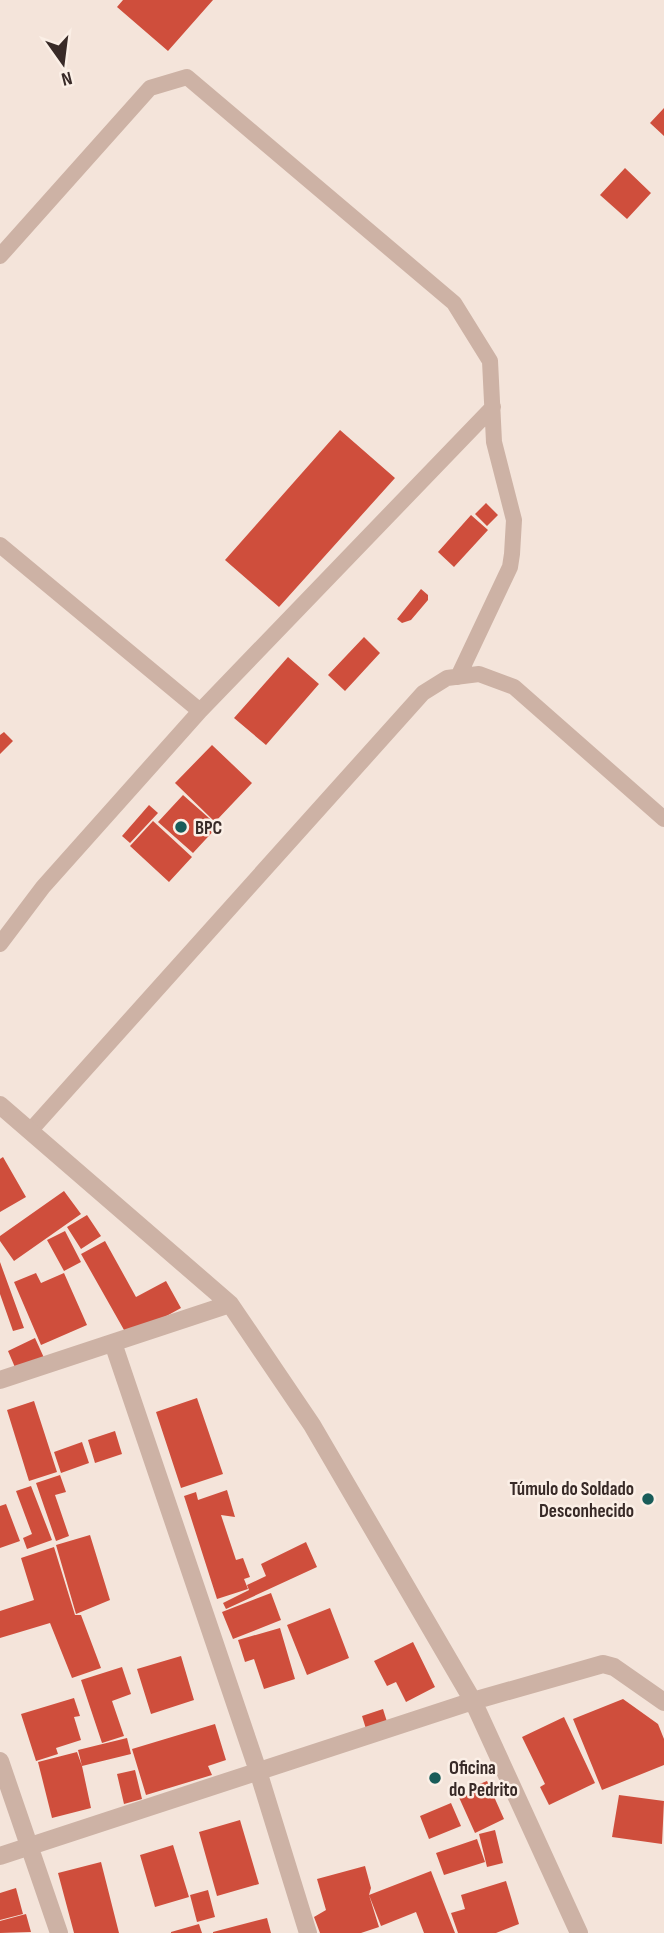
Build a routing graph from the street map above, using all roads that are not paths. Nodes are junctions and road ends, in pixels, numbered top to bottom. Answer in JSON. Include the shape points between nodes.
{"nodes":[{"id":1,"x":0,"y":256,"type":"edge"},
{"id":2,"x":493,"y":407,"type":"junction"},
{"id":3,"x":0,"y":545,"type":"edge"},
{"id":4,"x":458,"y":677,"type":"junction"},
{"id":5,"x":201,"y":711,"type":"junction"},
{"id":6,"x":664,"y":819,"type":"edge"},
{"id":7,"x":0,"y":944,"type":"edge"},
{"id":8,"x":0,"y":1105,"type":"edge"},
{"id":9,"x":30,"y":1131,"type":"junction"},
{"id":10,"x":230,"y":1304,"type":"junction"},
{"id":11,"x":113,"y":1343,"type":"junction"},
{"id":12,"x":0,"y":1380,"type":"edge"},
{"id":13,"x":474,"y":1700,"type":"junction"},
{"id":14,"x":664,"y":1702,"type":"edge"},
{"id":15,"x":0,"y":1761,"type":"edge"},
{"id":16,"x":258,"y":1771,"type":"junction"},
{"id":17,"x":30,"y":1846,"type":"junction"},
{"id":18,"x":0,"y":1856,"type":"edge"},
{"id":19,"x":58,"y":1933,"type":"edge"},
{"id":20,"x":308,"y":1933,"type":"edge"},
{"id":21,"x":579,"y":1933,"type":"edge"}],
"edges":[{"from":1,"to":2,"type":"lane","via":[[150,88],[187,77],[454,303],[490,361]]},
{"from":2,"to":4,"type":"lane","via":[[494,442],[514,520],[512,554]]},
{"from":2,"to":5,"type":"lane"},
{"from":3,"to":5,"type":"lane"},
{"from":4,"to":6,"type":"lane","via":[[479,674],[514,687]]},
{"from":4,"to":9,"type":"lane","via":[[447,678],[423,693]]},
{"from":5,"to":7,"type":"lane","via":[[43,887]]},
{"from":8,"to":9,"type":"street"},
{"from":9,"to":10,"type":"street"},
{"from":10,"to":11,"type":"street"},
{"from":10,"to":13,"type":"street","via":[[312,1425]]},
{"from":11,"to":12,"type":"street"},
{"from":11,"to":16,"type":"street"},
{"from":13,"to":14,"type":"street","via":[[603,1664]]},
{"from":13,"to":16,"type":"street"},
{"from":13,"to":21,"type":"street"},
{"from":15,"to":17,"type":"street"},
{"from":16,"to":17,"type":"street"},
{"from":16,"to":20,"type":"street"},
{"from":17,"to":18,"type":"street"},
{"from":17,"to":19,"type":"street"}]}
